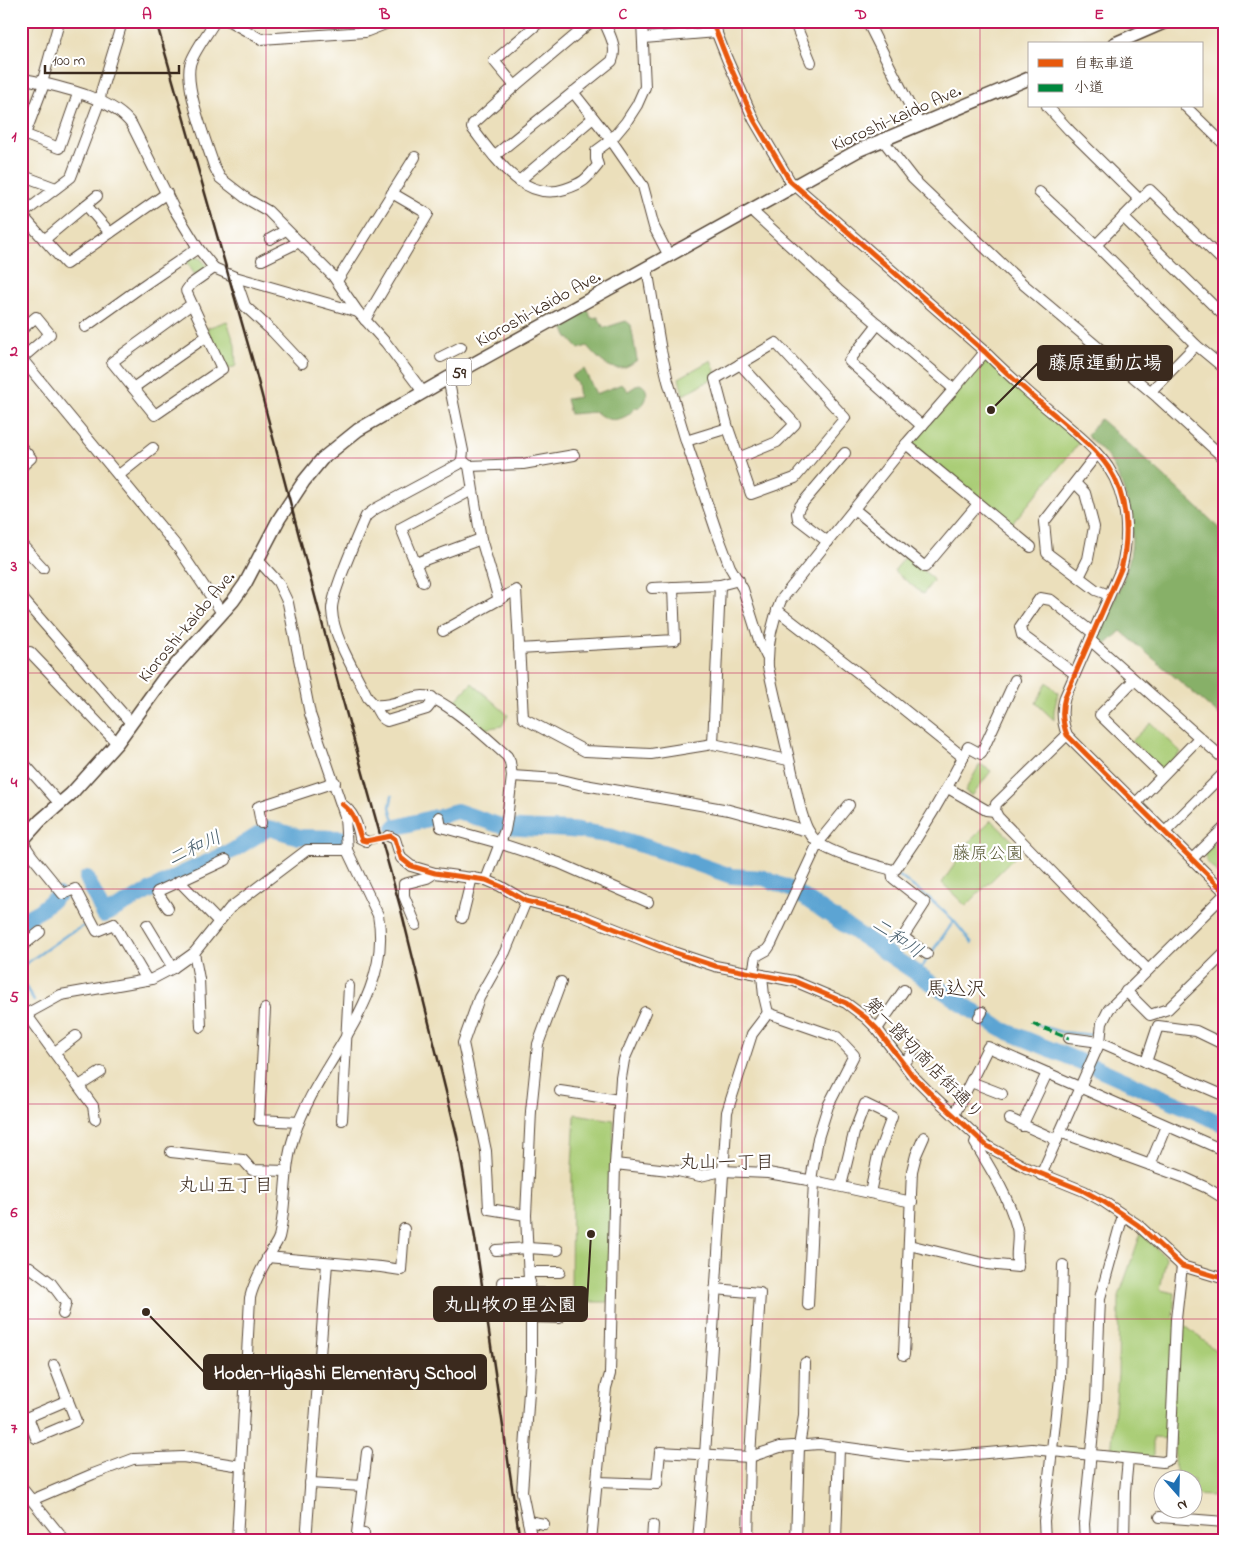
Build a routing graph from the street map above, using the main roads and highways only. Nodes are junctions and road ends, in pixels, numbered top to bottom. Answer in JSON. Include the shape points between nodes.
{"nodes":[{"id":1,"x":1167,"y":21,"type":"edge"},
{"id":2,"x":1119,"y":42,"type":"edge"},
{"id":3,"x":1028,"y":79,"type":"edge"},
{"id":4,"x":23,"y":836,"type":"edge"}],
"edges":[{"from":1,"to":2,"type":"main road"},
{"from":3,"to":4,"type":"main road","name":"Kioroshi-kaido Ave.","number":"59","via":[[882,139],[358,430],[322,459],[290,499],[246,584],[164,678],[118,743],[86,779]]}]}
